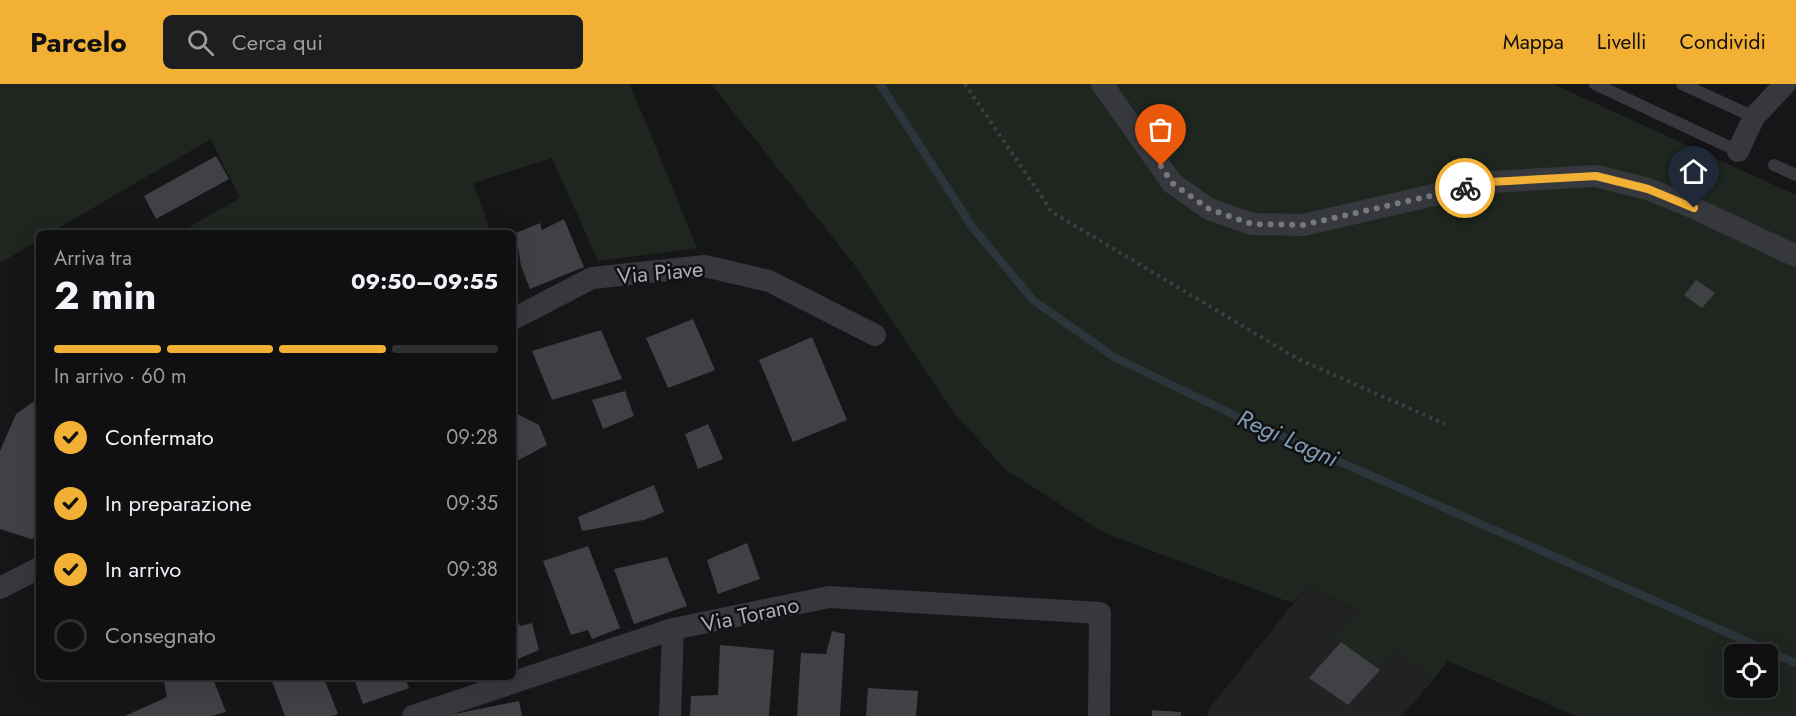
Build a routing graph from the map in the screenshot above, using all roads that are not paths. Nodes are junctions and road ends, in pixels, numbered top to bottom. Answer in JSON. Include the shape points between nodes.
{"nodes":[{"id":1,"x":1102,"y":84,"type":"edge"},
{"id":2,"x":1595,"y":84,"type":"edge"},
{"id":3,"x":1682,"y":84,"type":"edge"},
{"id":4,"x":1785,"y":84,"type":"edge"},
{"id":5,"x":1754,"y":117,"type":"junction"},
{"id":6,"x":1738,"y":151,"type":"joint"},
{"id":7,"x":1774,"y":165,"type":"dead end"},
{"id":8,"x":1796,"y":175,"type":"edge"},
{"id":9,"x":1796,"y":256,"type":"edge"},
{"id":10,"x":516,"y":317,"type":"edge"},
{"id":11,"x":875,"y":335,"type":"dead end"},
{"id":12,"x":36,"y":570,"type":"edge"},
{"id":13,"x":0,"y":588,"type":"edge"},
{"id":14,"x":673,"y":630,"type":"junction"},
{"id":15,"x":416,"y":715,"type":"edge"},
{"id":16,"x":670,"y":716,"type":"edge"},
{"id":17,"x":1099,"y":716,"type":"edge"}],
"edges":[{"from":1,"to":9,"type":"street","via":[[1172,183],[1209,209],[1252,224],[1303,225],[1490,182],[1596,176],[1648,189]]},
{"from":2,"to":6,"type":"lane"},
{"from":3,"to":5,"type":"lane"},
{"from":4,"to":5,"type":"street"},
{"from":5,"to":6,"type":"street"},
{"from":7,"to":8,"type":"lane"},
{"from":10,"to":11,"type":"street","name":"Via Piave","via":[[592,278],[705,266],[769,281]]},
{"from":12,"to":13,"type":"street"},
{"from":14,"to":15,"type":"street","name":"Via Torano"},
{"from":14,"to":16,"type":"street"},
{"from":14,"to":17,"type":"street","name":"Via Torano","via":[[829,597],[1100,613]]}]}
